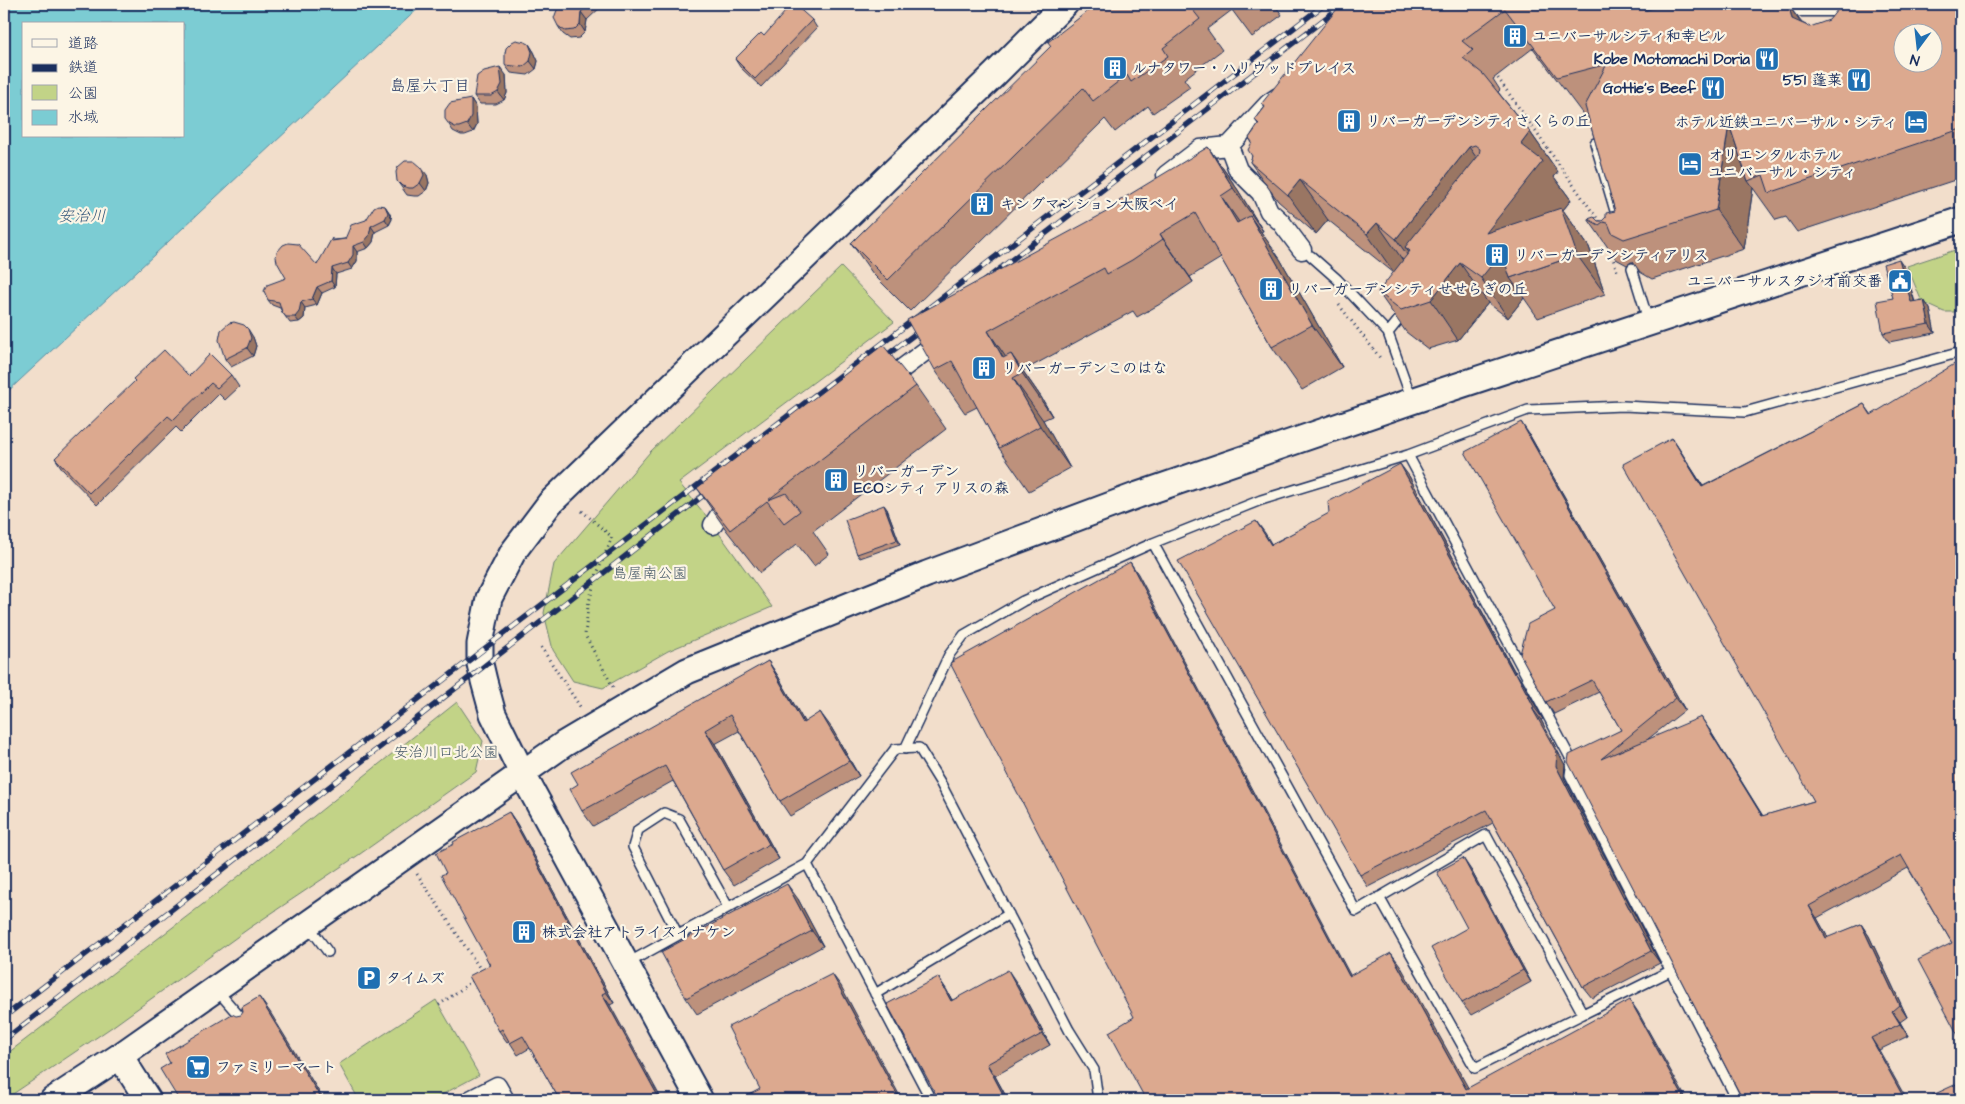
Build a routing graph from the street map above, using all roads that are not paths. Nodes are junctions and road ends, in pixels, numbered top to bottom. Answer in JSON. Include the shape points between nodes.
{"nodes":[{"id":1,"x":1066,"y":4,"type":"edge"},
{"id":2,"x":1893,"y":7,"type":"edge"},
{"id":3,"x":1747,"y":8,"type":"edge"},
{"id":4,"x":1290,"y":88,"type":"edge"},
{"id":5,"x":1594,"y":143,"type":"edge"},
{"id":6,"x":1228,"y":146,"type":"junction"},
{"id":7,"x":1155,"y":181,"type":"edge"},
{"id":8,"x":1961,"y":220,"type":"edge"},
{"id":9,"x":1620,"y":227,"type":"edge"},
{"id":10,"x":1306,"y":253,"type":"joint"},
{"id":11,"x":1632,"y":268,"type":"edge"},
{"id":12,"x":1412,"y":303,"type":"edge"},
{"id":13,"x":1649,"y":323,"type":"junction"},
{"id":14,"x":956,"y":328,"type":"edge"},
{"id":15,"x":1388,"y":333,"type":"junction"},
{"id":16,"x":1961,"y":352,"type":"edge"},
{"id":17,"x":871,"y":392,"type":"edge"},
{"id":18,"x":1412,"y":400,"type":"junction"},
{"id":19,"x":1408,"y":454,"type":"junction"},
{"id":20,"x":749,"y":487,"type":"edge"},
{"id":21,"x":713,"y":525,"type":"edge"},
{"id":22,"x":1153,"y":543,"type":"junction"},
{"id":23,"x":905,"y":749,"type":"junction"},
{"id":24,"x":522,"y":773,"type":"junction"},
{"id":25,"x":807,"y":864,"type":"junction"},
{"id":26,"x":1380,"y":898,"type":"junction"},
{"id":27,"x":728,"y":908,"type":"junction"},
{"id":28,"x":1009,"y":914,"type":"junction"},
{"id":29,"x":308,"y":925,"type":"junction"},
{"id":30,"x":678,"y":935,"type":"junction"},
{"id":31,"x":328,"y":952,"type":"dead end"},
{"id":32,"x":626,"y":964,"type":"junction"},
{"id":33,"x":1670,"y":971,"type":"junction"},
{"id":34,"x":216,"y":989,"type":"junction"},
{"id":35,"x":875,"y":994,"type":"junction"},
{"id":36,"x":1583,"y":1014,"type":"junction"},
{"id":37,"x":248,"y":1026,"type":"edge"},
{"id":38,"x":120,"y":1056,"type":"junction"},
{"id":39,"x":53,"y":1100,"type":"edge"},
{"id":40,"x":148,"y":1100,"type":"edge"},
{"id":41,"x":470,"y":1100,"type":"edge"},
{"id":42,"x":505,"y":1100,"type":"edge"},
{"id":43,"x":700,"y":1100,"type":"edge"},
{"id":44,"x":931,"y":1100,"type":"edge"},
{"id":45,"x":1098,"y":1100,"type":"edge"},
{"id":46,"x":1737,"y":1100,"type":"edge"}],
"edges":[{"from":1,"to":24,"type":"street","via":[[550,503],[530,528],[489,598],[480,644],[480,664],[493,714]]},
{"from":2,"to":3,"type":"street"},
{"from":4,"to":6,"type":"street","via":[[1269,103]]},
{"from":5,"to":9,"type":"lane"},
{"from":6,"to":7,"type":"street","via":[[1200,149]]},
{"from":6,"to":10,"type":"street","via":[[1238,170],[1261,193],[1268,212],[1281,222]]},
{"from":8,"to":13,"type":"street"},
{"from":10,"to":15,"type":"lane","via":[[1337,279]]},
{"from":11,"to":13,"type":"lane"},
{"from":12,"to":15,"type":"lane"},
{"from":13,"to":18,"type":"street"},
{"from":14,"to":17,"type":"street"},
{"from":15,"to":18,"type":"lane"},
{"from":16,"to":19,"type":"lane","via":[[1746,412],[1624,406],[1528,410]]},
{"from":18,"to":24,"type":"street","via":[[1129,498],[927,574],[687,671],[564,744]]},
{"from":19,"to":22,"type":"lane","via":[[1261,500]]},
{"from":19,"to":33,"type":"lane","via":[[1572,761],[1570,775]]},
{"from":20,"to":21,"type":"street","via":[[726,505]]},
{"from":22,"to":23,"type":"lane","via":[[1023,601],[964,635],[949,655]]},
{"from":22,"to":26,"type":"lane","via":[[1356,911]]},
{"from":23,"to":25,"type":"lane","via":[[895,749]]},
{"from":23,"to":28,"type":"lane","via":[[919,748]]},
{"from":24,"to":29,"type":"street"},
{"from":24,"to":32,"type":"street"},
{"from":25,"to":27,"type":"lane"},
{"from":25,"to":35,"type":"lane"},
{"from":26,"to":36,"type":"lane","via":[[1475,1068]]},
{"from":26,"to":36,"type":"lane","via":[[1486,835]]},
{"from":27,"to":30,"type":"lane"},
{"from":27,"to":30,"type":"lane","via":[[679,818],[664,813],[638,830],[634,847]]},
{"from":28,"to":35,"type":"lane"},
{"from":28,"to":45,"type":"lane","via":[[1069,1030],[1094,1070]]},
{"from":29,"to":31,"type":"lane"},
{"from":29,"to":34,"type":"street"},
{"from":30,"to":32,"type":"lane"},
{"from":32,"to":43,"type":"street"},
{"from":33,"to":36,"type":"lane"},
{"from":33,"to":46,"type":"lane"},
{"from":34,"to":37,"type":"lane"},
{"from":34,"to":38,"type":"street"},
{"from":35,"to":44,"type":"lane"},
{"from":38,"to":39,"type":"street"},
{"from":38,"to":40,"type":"street"},
{"from":41,"to":42,"type":"street","via":[[497,1086]]}]}
